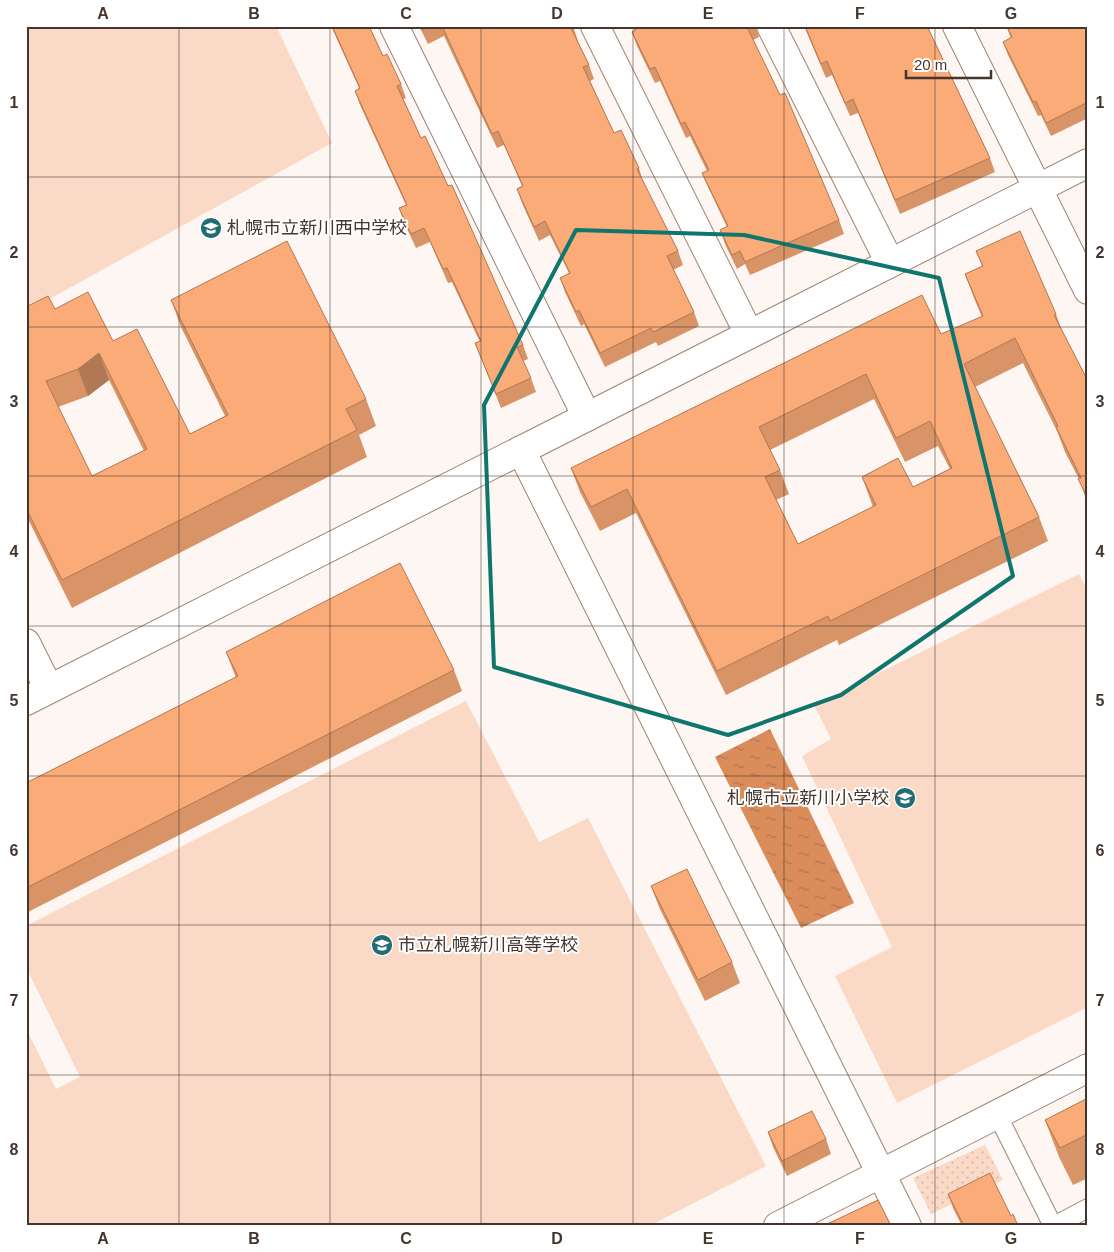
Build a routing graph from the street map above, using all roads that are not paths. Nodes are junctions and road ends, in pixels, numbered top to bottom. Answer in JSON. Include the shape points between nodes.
{"nodes":[{"id":1,"x":394,"y":26,"type":"edge"},
{"id":2,"x":595,"y":26,"type":"edge"},
{"id":3,"x":771,"y":26,"type":"edge"},
{"id":4,"x":957,"y":26,"type":"edge"},
{"id":5,"x":1088,"y":163,"type":"edge"},
{"id":6,"x":1038,"y":188,"type":"junction"},
{"id":7,"x":890,"y":263,"type":"junction"},
{"id":8,"x":1088,"y":290,"type":"edge"},
{"id":9,"x":749,"y":334,"type":"junction"},
{"id":10,"x":587,"y":417,"type":"junction"},
{"id":11,"x":521,"y":450,"type":"junction"},
{"id":12,"x":26,"y":643,"type":"edge"},
{"id":13,"x":38,"y":695,"type":"edge"},
{"id":14,"x":1088,"y":1068,"type":"edge"},
{"id":15,"x":997,"y":1114,"type":"junction"},
{"id":16,"x":881,"y":1174,"type":"junction"},
{"id":17,"x":1088,"y":1208,"type":"edge"},
{"id":18,"x":778,"y":1226,"type":"edge"},
{"id":19,"x":907,"y":1226,"type":"edge"},
{"id":20,"x":1053,"y":1226,"type":"edge"}],
"edges":[{"from":1,"to":10,"type":"street"},
{"from":2,"to":9,"type":"street"},
{"from":3,"to":7,"type":"street"},
{"from":4,"to":6,"type":"street"},
{"from":5,"to":6,"type":"street"},
{"from":6,"to":7,"type":"street"},
{"from":6,"to":8,"type":"street"},
{"from":7,"to":9,"type":"street"},
{"from":9,"to":10,"type":"street"},
{"from":10,"to":11,"type":"street"},
{"from":11,"to":13,"type":"street"},
{"from":11,"to":16,"type":"street"},
{"from":12,"to":13,"type":"street"},
{"from":14,"to":15,"type":"street"},
{"from":15,"to":16,"type":"street"},
{"from":15,"to":20,"type":"lane"},
{"from":16,"to":18,"type":"street"},
{"from":16,"to":19,"type":"street"},
{"from":17,"to":20,"type":"lane"}]}
